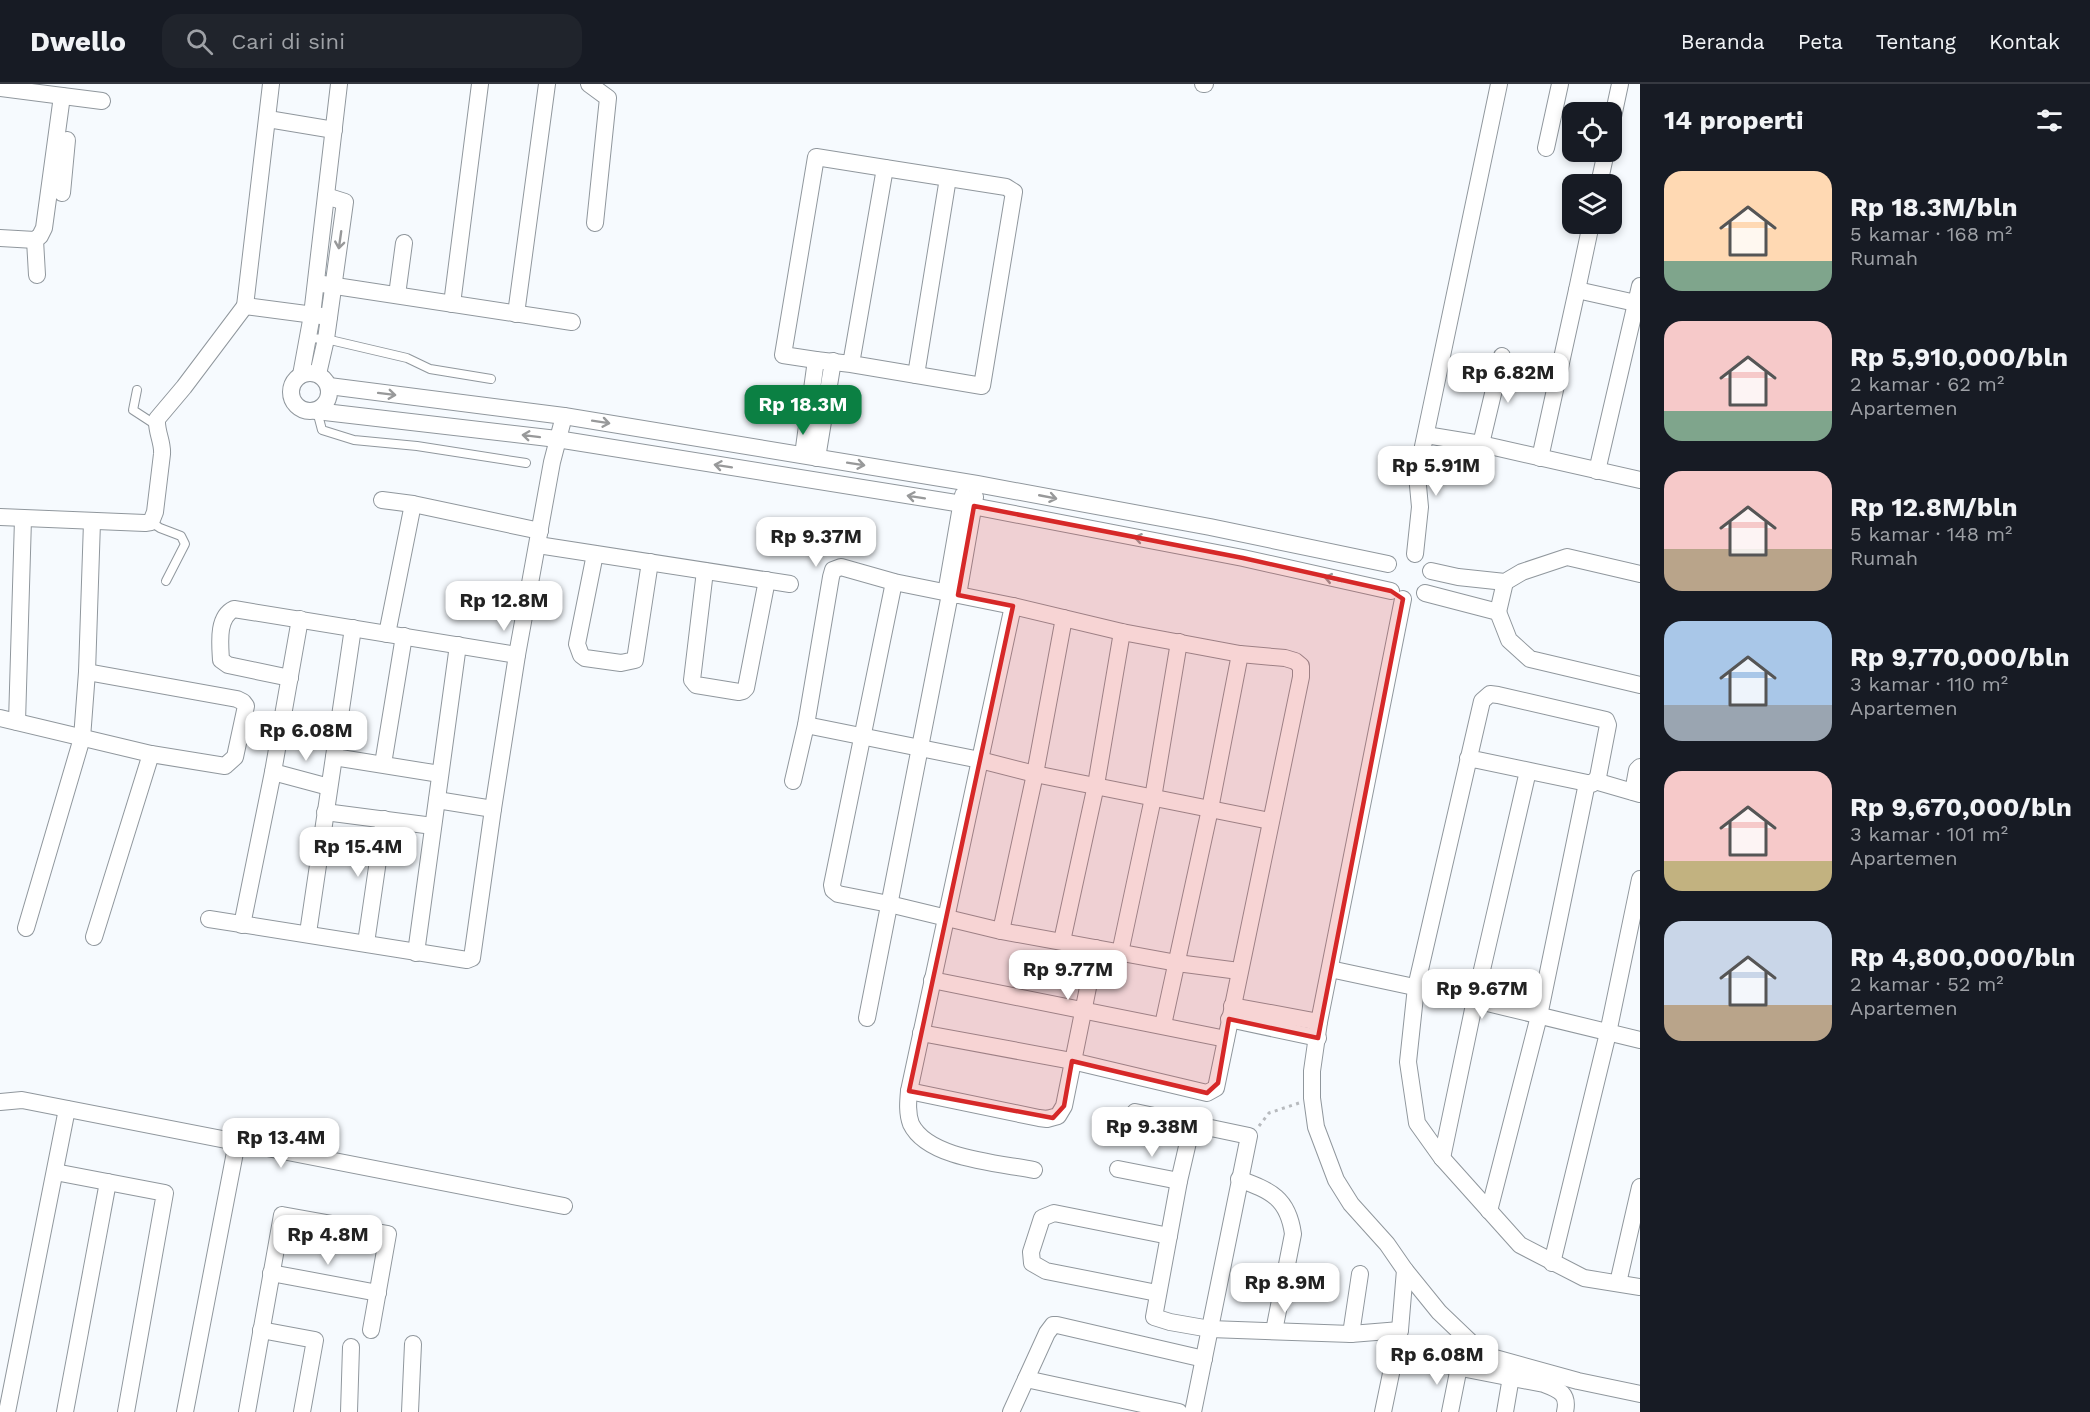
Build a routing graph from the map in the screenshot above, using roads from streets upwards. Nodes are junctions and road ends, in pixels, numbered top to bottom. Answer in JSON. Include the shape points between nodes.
{"nodes":[{"id":1,"x":271,"y":84,"type":"edge"},
{"id":2,"x":339,"y":84,"type":"edge"},
{"id":3,"x":480,"y":84,"type":"edge"},
{"id":4,"x":547,"y":84,"type":"edge"},
{"id":5,"x":589,"y":84,"type":"edge"},
{"id":6,"x":1499,"y":84,"type":"edge"},
{"id":7,"x":1560,"y":84,"type":"edge"},
{"id":8,"x":1620,"y":84,"type":"edge"},
{"id":9,"x":0,"y":88,"type":"edge"},
{"id":10,"x":66,"y":96,"type":"junction"},
{"id":11,"x":102,"y":101,"type":"dead end"},
{"id":12,"x":1616,"y":102,"type":"edge"},
{"id":13,"x":268,"y":118,"type":"junction"},
{"id":14,"x":334,"y":130,"type":"junction"},
{"id":15,"x":1546,"y":148,"type":"dead end"},
{"id":16,"x":885,"y":168,"type":"junction"},
{"id":17,"x":948,"y":178,"type":"junction"},
{"id":18,"x":62,"y":193,"type":"dead end"},
{"id":19,"x":326,"y":196,"type":"junction"},
{"id":20,"x":595,"y":223,"type":"dead end"},
{"id":21,"x":1589,"y":234,"type":"edge"},
{"id":22,"x":0,"y":238,"type":"edge"},
{"id":23,"x":35,"y":240,"type":"junction"},
{"id":24,"x":404,"y":243,"type":"dead end"},
{"id":25,"x":37,"y":275,"type":"dead end"},
{"id":26,"x":316,"y":283,"type":"junction"},
{"id":27,"x":333,"y":285,"type":"junction"},
{"id":28,"x":1640,"y":286,"type":"edge"},
{"id":29,"x":1577,"y":290,"type":"junction"},
{"id":30,"x":397,"y":296,"type":"junction"},
{"id":31,"x":452,"y":304,"type":"junction"},
{"id":32,"x":1638,"y":304,"type":"edge"},
{"id":33,"x":245,"y":306,"type":"junction"},
{"id":34,"x":516,"y":314,"type":"junction"},
{"id":35,"x":320,"y":316,"type":"junction"},
{"id":36,"x":572,"y":322,"type":"dead end"},
{"id":37,"x":1502,"y":356,"type":"dead end"},
{"id":38,"x":825,"y":361,"type":"junction"},
{"id":39,"x":851,"y":364,"type":"junction"},
{"id":40,"x":301,"y":375,"type":"junction"},
{"id":41,"x":916,"y":375,"type":"junction"},
{"id":42,"x":324,"y":380,"type":"junction"},
{"id":43,"x":437,"y":400,"type":"junction"},
{"id":44,"x":316,"y":411,"type":"junction"},
{"id":45,"x":564,"y":416,"type":"junction"},
{"id":46,"x":434,"y":425,"type":"junction"},
{"id":47,"x":1426,"y":435,"type":"junction"},
{"id":48,"x":557,"y":440,"type":"junction"},
{"id":49,"x":1481,"y":444,"type":"junction"},
{"id":50,"x":810,"y":457,"type":"junction"},
{"id":51,"x":1540,"y":458,"type":"junction"},
{"id":52,"x":1597,"y":471,"type":"junction"},
{"id":53,"x":1640,"y":480,"type":"edge"},
{"id":54,"x":971,"y":483,"type":"junction"},
{"id":55,"x":382,"y":500,"type":"dead end"},
{"id":56,"x":413,"y":504,"type":"junction"},
{"id":57,"x":968,"y":505,"type":"junction"},
{"id":58,"x":0,"y":517,"type":"edge"},
{"id":59,"x":23,"y":519,"type":"junction"},
{"id":60,"x":92,"y":522,"type":"junction"},
{"id":61,"x":539,"y":538,"type":"junction"},
{"id":62,"x":595,"y":554,"type":"junction"},
{"id":63,"x":1415,"y":554,"type":"junction"},
{"id":64,"x":650,"y":562,"type":"junction"},
{"id":65,"x":1388,"y":564,"type":"junction"},
{"id":66,"x":1431,"y":570,"type":"junction"},
{"id":67,"x":705,"y":571,"type":"junction"},
{"id":68,"x":1640,"y":574,"type":"edge"},
{"id":69,"x":767,"y":580,"type":"junction"},
{"id":70,"x":894,"y":582,"type":"junction"},
{"id":71,"x":1504,"y":582,"type":"junction"},
{"id":72,"x":790,"y":584,"type":"dead end"},
{"id":73,"x":1425,"y":593,"type":"junction"},
{"id":74,"x":951,"y":594,"type":"junction"},
{"id":75,"x":1397,"y":595,"type":"junction"},
{"id":76,"x":1012,"y":606,"type":"junction"},
{"id":77,"x":1498,"y":612,"type":"junction"},
{"id":78,"x":1064,"y":618,"type":"junction"},
{"id":79,"x":300,"y":619,"type":"junction"},
{"id":80,"x":353,"y":628,"type":"junction"},
{"id":81,"x":1122,"y":632,"type":"junction"},
{"id":82,"x":387,"y":634,"type":"junction"},
{"id":83,"x":404,"y":636,"type":"junction"},
{"id":84,"x":1179,"y":642,"type":"junction"},
{"id":85,"x":458,"y":645,"type":"junction"},
{"id":86,"x":1240,"y":654,"type":"junction"},
{"id":87,"x":518,"y":655,"type":"junction"},
{"id":88,"x":87,"y":672,"type":"junction"},
{"id":89,"x":290,"y":678,"type":"junction"},
{"id":90,"x":1640,"y":685,"type":"edge"},
{"id":91,"x":0,"y":718,"type":"edge"},
{"id":92,"x":17,"y":722,"type":"junction"},
{"id":93,"x":806,"y":725,"type":"junction"},
{"id":94,"x":861,"y":737,"type":"junction"},
{"id":95,"x":82,"y":738,"type":"junction"},
{"id":96,"x":919,"y":747,"type":"junction"},
{"id":97,"x":151,"y":754,"type":"junction"},
{"id":98,"x":334,"y":757,"type":"junction"},
{"id":99,"x":1468,"y":758,"type":"junction"},
{"id":100,"x":980,"y":760,"type":"junction"},
{"id":101,"x":383,"y":764,"type":"junction"},
{"id":102,"x":1640,"y":766,"type":"edge"},
{"id":103,"x":1528,"y":771,"type":"junction"},
{"id":104,"x":273,"y":772,"type":"junction"},
{"id":105,"x":440,"y":774,"type":"junction"},
{"id":106,"x":1035,"y":774,"type":"junction"},
{"id":107,"x":793,"y":781,"type":"dead end"},
{"id":108,"x":1591,"y":782,"type":"junction"},
{"id":109,"x":1096,"y":785,"type":"junction"},
{"id":110,"x":329,"y":787,"type":"junction"},
{"id":111,"x":1636,"y":793,"type":"edge"},
{"id":112,"x":1153,"y":798,"type":"junction"},
{"id":113,"x":437,"y":800,"type":"junction"},
{"id":114,"x":493,"y":809,"type":"junction"},
{"id":115,"x":1210,"y":809,"type":"junction"},
{"id":116,"x":326,"y":812,"type":"junction"},
{"id":117,"x":384,"y":819,"type":"junction"},
{"id":118,"x":1270,"y":821,"type":"junction"},
{"id":119,"x":433,"y":826,"type":"junction"},
{"id":120,"x":1640,"y":879,"type":"edge"},
{"id":121,"x":889,"y":904,"type":"junction"},
{"id":122,"x":947,"y":918,"type":"junction"},
{"id":123,"x":209,"y":919,"type":"dead end"},
{"id":124,"x":242,"y":925,"type":"junction"},
{"id":125,"x":26,"y":928,"type":"dead end"},
{"id":126,"x":1001,"y":931,"type":"junction"},
{"id":127,"x":308,"y":933,"type":"junction"},
{"id":128,"x":94,"y":936,"type":"dead end"},
{"id":129,"x":1062,"y":941,"type":"junction"},
{"id":130,"x":366,"y":943,"type":"junction"},
{"id":131,"x":1096,"y":948,"type":"junction"},
{"id":132,"x":416,"y":953,"type":"junction"},
{"id":133,"x":1120,"y":953,"type":"junction"},
{"id":134,"x":1177,"y":963,"type":"junction"},
{"id":135,"x":1330,"y":969,"type":"junction"},
{"id":136,"x":1239,"y":971,"type":"junction"},
{"id":137,"x":932,"y":980,"type":"junction"},
{"id":138,"x":1416,"y":987,"type":"junction"},
{"id":139,"x":1475,"y":1000,"type":"junction"},
{"id":140,"x":1084,"y":1009,"type":"junction"},
{"id":141,"x":1231,"y":1013,"type":"junction"},
{"id":142,"x":1539,"y":1016,"type":"junction"},
{"id":143,"x":867,"y":1018,"type":"dead end"},
{"id":144,"x":1163,"y":1026,"type":"junction"},
{"id":145,"x":1318,"y":1030,"type":"junction"},
{"id":146,"x":921,"y":1033,"type":"junction"},
{"id":147,"x":1608,"y":1033,"type":"junction"},
{"id":148,"x":1226,"y":1039,"type":"junction"},
{"id":149,"x":1640,"y":1040,"type":"edge"},
{"id":150,"x":1072,"y":1061,"type":"junction"},
{"id":151,"x":909,"y":1091,"type":"junction"},
{"id":152,"x":0,"y":1102,"type":"edge"},
{"id":153,"x":67,"y":1109,"type":"junction"},
{"id":154,"x":1135,"y":1112,"type":"dead end"},
{"id":155,"x":1192,"y":1125,"type":"junction"},
{"id":156,"x":237,"y":1142,"type":"junction"},
{"id":157,"x":1442,"y":1158,"type":"junction"},
{"id":158,"x":1118,"y":1169,"type":"dead end"},
{"id":159,"x":1034,"y":1170,"type":"dead end"},
{"id":160,"x":55,"y":1172,"type":"junction"},
{"id":161,"x":1239,"y":1179,"type":"junction"},
{"id":162,"x":1179,"y":1180,"type":"junction"},
{"id":163,"x":108,"y":1182,"type":"junction"},
{"id":164,"x":1640,"y":1186,"type":"edge"},
{"id":165,"x":564,"y":1206,"type":"dead end"},
{"id":166,"x":1489,"y":1211,"type":"junction"},
{"id":167,"x":1169,"y":1236,"type":"junction"},
{"id":168,"x":1552,"y":1263,"type":"junction"},
{"id":169,"x":1405,"y":1270,"type":"junction"},
{"id":170,"x":271,"y":1274,"type":"junction"},
{"id":171,"x":1360,"y":1274,"type":"dead end"},
{"id":172,"x":1618,"y":1283,"type":"junction"},
{"id":173,"x":1640,"y":1287,"type":"edge"},
{"id":174,"x":378,"y":1293,"type":"junction"},
{"id":175,"x":1157,"y":1293,"type":"junction"},
{"id":176,"x":1210,"y":1329,"type":"junction"},
{"id":177,"x":261,"y":1330,"type":"junction"},
{"id":178,"x":371,"y":1330,"type":"dead end"},
{"id":179,"x":1400,"y":1330,"type":"junction"},
{"id":180,"x":1274,"y":1331,"type":"junction"},
{"id":181,"x":1351,"y":1334,"type":"junction"},
{"id":182,"x":413,"y":1344,"type":"dead end"},
{"id":183,"x":351,"y":1347,"type":"dead end"},
{"id":184,"x":1395,"y":1355,"type":"junction"},
{"id":185,"x":1204,"y":1359,"type":"junction"},
{"id":186,"x":1459,"y":1367,"type":"junction"},
{"id":187,"x":1511,"y":1377,"type":"junction"},
{"id":188,"x":1026,"y":1379,"type":"junction"},
{"id":189,"x":1640,"y":1394,"type":"edge"},
{"id":190,"x":8,"y":1412,"type":"edge"},
{"id":191,"x":65,"y":1412,"type":"edge"},
{"id":192,"x":126,"y":1412,"type":"edge"},
{"id":193,"x":185,"y":1412,"type":"edge"},
{"id":194,"x":247,"y":1412,"type":"edge"},
{"id":195,"x":302,"y":1412,"type":"edge"},
{"id":196,"x":349,"y":1412,"type":"edge"},
{"id":197,"x":410,"y":1412,"type":"edge"},
{"id":198,"x":1011,"y":1412,"type":"edge"},
{"id":199,"x":1179,"y":1412,"type":"edge"},
{"id":200,"x":1193,"y":1412,"type":"edge"},
{"id":201,"x":1383,"y":1412,"type":"edge"},
{"id":202,"x":1450,"y":1412,"type":"edge"},
{"id":203,"x":1505,"y":1412,"type":"edge"},
{"id":204,"x":1565,"y":1412,"type":"edge"}],
"edges":[{"from":1,"to":13,"type":"street"},
{"from":2,"to":14,"type":"street"},
{"from":3,"to":31,"type":"street"},
{"from":4,"to":34,"type":"street"},
{"from":5,"to":20,"type":"street","via":[[608,98]]},
{"from":6,"to":47,"type":"street"},
{"from":7,"to":15,"type":"street"},
{"from":8,"to":12,"type":"street"},
{"from":9,"to":10,"type":"street"},
{"from":10,"to":11,"type":"street"},
{"from":10,"to":18,"type":"street"},
{"from":10,"to":23,"type":"street","via":[[44,228]]},
{"from":13,"to":14,"type":"street"},
{"from":13,"to":33,"type":"street"},
{"from":14,"to":19,"type":"street"},
{"from":16,"to":17,"type":"street"},
{"from":16,"to":38,"type":"street","via":[[816,157],[783,355]]},
{"from":16,"to":39,"type":"street"},
{"from":17,"to":41,"type":"street"},
{"from":17,"to":41,"type":"street","via":[[1006,187],[1014,192],[982,387]]},
{"from":19,"to":26,"type":"street"},
{"from":19,"to":27,"type":"street","one_way":true,"via":[[345,202]]},
{"from":21,"to":29,"type":"street"},
{"from":22,"to":23,"type":"street"},
{"from":23,"to":25,"type":"street"},
{"from":24,"to":30,"type":"street"},
{"from":26,"to":27,"type":"street"},
{"from":26,"to":35,"type":"street"},
{"from":27,"to":30,"type":"street"},
{"from":27,"to":35,"type":"street"},
{"from":28,"to":32,"type":"street"},
{"from":29,"to":32,"type":"street"},
{"from":29,"to":51,"type":"street"},
{"from":30,"to":31,"type":"street"},
{"from":31,"to":34,"type":"street"},
{"from":32,"to":52,"type":"street"},
{"from":33,"to":35,"type":"street"},
{"from":33,"to":60,"type":"street","via":[[157,419],[163,446],[151,522]]},
{"from":34,"to":36,"type":"street"},
{"from":35,"to":40,"type":"street","via":[[308,338]]},
{"from":35,"to":42,"type":"street","via":[[326,339]]},
{"from":37,"to":49,"type":"street"},
{"from":38,"to":39,"type":"street"},
{"from":38,"to":50,"type":"street"},
{"from":39,"to":41,"type":"street"},
{"from":40,"to":42,"type":"street","via":[[310,373]]},
{"from":40,"to":44,"type":"street","via":[[291,388],[294,404],[308,412]]},
{"from":42,"to":43,"type":"street","one_way":true},
{"from":42,"to":44,"type":"street","via":[[330,396]]},
{"from":43,"to":45,"type":"street"},
{"from":43,"to":46,"type":"street"},
{"from":44,"to":46,"type":"street"},
{"from":45,"to":48,"type":"street"},
{"from":45,"to":50,"type":"street","one_way":true},
{"from":48,"to":46,"type":"street","one_way":true},
{"from":47,"to":49,"type":"street"},
{"from":47,"to":63,"type":"street","via":[[1417,475],[1420,507]]},
{"from":57,"to":48,"type":"street","one_way":true},
{"from":48,"to":61,"type":"street"},
{"from":49,"to":51,"type":"street"},
{"from":50,"to":54,"type":"street","one_way":true},
{"from":51,"to":52,"type":"street"},
{"from":52,"to":53,"type":"street"},
{"from":54,"to":57,"type":"street"},
{"from":54,"to":65,"type":"street","one_way":true},
{"from":55,"to":56,"type":"street"},
{"from":56,"to":61,"type":"street"},
{"from":56,"to":82,"type":"street"},
{"from":57,"to":74,"type":"street"},
{"from":75,"to":57,"type":"street","one_way":true,"via":[[1244,558]]},
{"from":58,"to":59,"type":"street"},
{"from":59,"to":60,"type":"street"},
{"from":59,"to":92,"type":"street"},
{"from":60,"to":88,"type":"street"},
{"from":61,"to":62,"type":"street"},
{"from":61,"to":87,"type":"street"},
{"from":62,"to":64,"type":"street"},
{"from":62,"to":64,"type":"street","via":[[577,644],[585,658],[621,663],[635,660]]},
{"from":63,"to":65,"type":"street","via":[[1397,555]]},
{"from":63,"to":66,"type":"street"},
{"from":64,"to":67,"type":"street"},
{"from":65,"to":75,"type":"street","via":[[1385,578]]},
{"from":66,"to":71,"type":"street"},
{"from":66,"to":73,"type":"street"},
{"from":67,"to":69,"type":"street"},
{"from":67,"to":69,"type":"street","via":[[692,680],[696,685],[739,692],[746,687]]},
{"from":68,"to":71,"type":"street","via":[[1567,557]]},
{"from":69,"to":72,"type":"street"},
{"from":70,"to":74,"type":"street"},
{"from":70,"to":93,"type":"street","via":[[850,568],[833,570]]},
{"from":70,"to":94,"type":"street"},
{"from":71,"to":77,"type":"street"},
{"from":73,"to":75,"type":"street","via":[[1418,598]]},
{"from":73,"to":77,"type":"street"},
{"from":74,"to":76,"type":"street"},
{"from":74,"to":96,"type":"street"},
{"from":75,"to":135,"type":"street"},
{"from":76,"to":78,"type":"street"},
{"from":76,"to":100,"type":"street"},
{"from":77,"to":90,"type":"street","via":[[1509,640],[1530,659]]},
{"from":78,"to":81,"type":"street"},
{"from":78,"to":106,"type":"street"},
{"from":79,"to":80,"type":"street"},
{"from":79,"to":89,"type":"street"},
{"from":79,"to":89,"type":"street","via":[[234,609],[223,620],[221,660],[228,665]]},
{"from":80,"to":82,"type":"street"},
{"from":80,"to":98,"type":"street"},
{"from":81,"to":84,"type":"street"},
{"from":81,"to":109,"type":"street"},
{"from":82,"to":83,"type":"street"},
{"from":83,"to":85,"type":"street"},
{"from":83,"to":101,"type":"street"},
{"from":84,"to":86,"type":"street"},
{"from":84,"to":112,"type":"street"},
{"from":85,"to":87,"type":"street"},
{"from":85,"to":105,"type":"street"},
{"from":86,"to":115,"type":"street"},
{"from":86,"to":118,"type":"street","via":[[1285,658],[1301,666]]},
{"from":87,"to":114,"type":"street"},
{"from":88,"to":95,"type":"street"},
{"from":88,"to":97,"type":"street","via":[[237,699],[246,706],[235,757],[225,766]]},
{"from":89,"to":104,"type":"street"},
{"from":91,"to":92,"type":"street"},
{"from":92,"to":95,"type":"street"},
{"from":93,"to":94,"type":"street"},
{"from":93,"to":107,"type":"street"},
{"from":94,"to":96,"type":"street"},
{"from":94,"to":121,"type":"street","via":[[832,885],[838,894]]},
{"from":95,"to":97,"type":"street"},
{"from":95,"to":125,"type":"street"},
{"from":96,"to":100,"type":"street"},
{"from":96,"to":121,"type":"street"},
{"from":97,"to":128,"type":"street"},
{"from":98,"to":101,"type":"street"},
{"from":98,"to":110,"type":"street"},
{"from":99,"to":103,"type":"street"},
{"from":99,"to":108,"type":"street","via":[[1482,701],[1490,694],[1498,694],[1606,720],[1598,777]]},
{"from":99,"to":138,"type":"street"},
{"from":100,"to":106,"type":"street"},
{"from":100,"to":122,"type":"street"},
{"from":101,"to":105,"type":"street"},
{"from":102,"to":111,"type":"street"},
{"from":103,"to":108,"type":"street"},
{"from":103,"to":139,"type":"street"},
{"from":104,"to":110,"type":"street"},
{"from":104,"to":124,"type":"street"},
{"from":105,"to":113,"type":"street"},
{"from":106,"to":109,"type":"street"},
{"from":106,"to":126,"type":"street"},
{"from":108,"to":111,"type":"street"},
{"from":108,"to":142,"type":"street"},
{"from":109,"to":112,"type":"street"},
{"from":109,"to":129,"type":"street"},
{"from":110,"to":116,"type":"street"},
{"from":112,"to":115,"type":"street"},
{"from":112,"to":133,"type":"street"},
{"from":113,"to":114,"type":"street"},
{"from":113,"to":119,"type":"street"},
{"from":114,"to":132,"type":"street","via":[[472,958]]},
{"from":115,"to":118,"type":"street"},
{"from":115,"to":134,"type":"street"},
{"from":116,"to":117,"type":"street"},
{"from":116,"to":127,"type":"street"},
{"from":117,"to":119,"type":"street"},
{"from":117,"to":130,"type":"street"},
{"from":118,"to":136,"type":"street"},
{"from":119,"to":132,"type":"street"},
{"from":120,"to":147,"type":"street"},
{"from":121,"to":122,"type":"street"},
{"from":121,"to":143,"type":"street"},
{"from":122,"to":126,"type":"street"},
{"from":122,"to":137,"type":"street"},
{"from":123,"to":124,"type":"street"},
{"from":124,"to":127,"type":"street"},
{"from":126,"to":129,"type":"street"},
{"from":127,"to":130,"type":"street"},
{"from":129,"to":131,"type":"street"},
{"from":130,"to":132,"type":"street"},
{"from":131,"to":133,"type":"street"},
{"from":131,"to":140,"type":"street"},
{"from":133,"to":134,"type":"street"},
{"from":134,"to":136,"type":"street"},
{"from":134,"to":144,"type":"street"},
{"from":135,"to":138,"type":"street"},
{"from":135,"to":145,"type":"street"},
{"from":136,"to":141,"type":"street"},
{"from":137,"to":140,"type":"street"},
{"from":137,"to":146,"type":"street"},
{"from":138,"to":139,"type":"street"},
{"from":138,"to":157,"type":"street","via":[[1409,1072],[1417,1123]]},
{"from":139,"to":142,"type":"street"},
{"from":139,"to":157,"type":"street"},
{"from":140,"to":144,"type":"street"},
{"from":140,"to":150,"type":"street"},
{"from":141,"to":145,"type":"street"},
{"from":141,"to":148,"type":"street"},
{"from":142,"to":147,"type":"street"},
{"from":142,"to":166,"type":"street"},
{"from":144,"to":148,"type":"street"},
{"from":145,"to":169,"type":"street","via":[[1312,1071],[1316,1127],[1336,1180]]},
{"from":146,"to":150,"type":"street"},
{"from":146,"to":151,"type":"street"},
{"from":147,"to":149,"type":"street"},
{"from":147,"to":168,"type":"street"},
{"from":148,"to":150,"type":"street","via":[[1218,1083],[1207,1093]]},
{"from":150,"to":151,"type":"street","via":[[1064,1106],[1053,1118]]},
{"from":151,"to":159,"type":"street","via":[[911,1123],[929,1144],[947,1153]]},
{"from":152,"to":153,"type":"street","via":[[21,1100]]},
{"from":153,"to":156,"type":"street"},
{"from":153,"to":160,"type":"street"},
{"from":154,"to":155,"type":"street"},
{"from":155,"to":161,"type":"street","via":[[1249,1136]]},
{"from":155,"to":162,"type":"street"},
{"from":156,"to":165,"type":"street"},
{"from":156,"to":193,"type":"street"},
{"from":157,"to":166,"type":"street"},
{"from":158,"to":162,"type":"street"},
{"from":160,"to":163,"type":"street"},
{"from":160,"to":190,"type":"street"},
{"from":161,"to":176,"type":"street"},
{"from":161,"to":180,"type":"street","via":[[1280,1200],[1291,1220],[1293,1234]]},
{"from":162,"to":167,"type":"street"},
{"from":163,"to":191,"type":"street"},
{"from":163,"to":192,"type":"street","via":[[165,1193]]},
{"from":164,"to":172,"type":"street"},
{"from":166,"to":168,"type":"street","via":[[1520,1245]]},
{"from":167,"to":175,"type":"street"},
{"from":167,"to":175,"type":"street","via":[[1054,1213],[1042,1218],[1031,1252],[1032,1263],[1046,1271]]},
{"from":168,"to":172,"type":"street","via":[[1584,1278]]},
{"from":169,"to":179,"type":"street"},
{"from":169,"to":189,"type":"street","via":[[1439,1312],[1484,1355],[1578,1382]]},
{"from":170,"to":174,"type":"street"},
{"from":170,"to":174,"type":"street","via":[[282,1215],[388,1234]]},
{"from":170,"to":177,"type":"street"},
{"from":171,"to":181,"type":"street"},
{"from":172,"to":173,"type":"street"},
{"from":174,"to":178,"type":"street"},
{"from":175,"to":176,"type":"street","via":[[1154,1317]]},
{"from":176,"to":180,"type":"street"},
{"from":176,"to":185,"type":"street"},
{"from":177,"to":194,"type":"street"},
{"from":177,"to":195,"type":"street","via":[[315,1340]]},
{"from":179,"to":181,"type":"street"},
{"from":179,"to":184,"type":"street"},
{"from":180,"to":181,"type":"street"},
{"from":182,"to":197,"type":"street"},
{"from":183,"to":196,"type":"street"},
{"from":184,"to":186,"type":"street"},
{"from":184,"to":201,"type":"street"},
{"from":185,"to":188,"type":"street","via":[[1057,1325],[1049,1328]]},
{"from":185,"to":200,"type":"street"},
{"from":186,"to":187,"type":"street"},
{"from":186,"to":202,"type":"street"},
{"from":187,"to":203,"type":"street"},
{"from":187,"to":204,"type":"street","via":[[1562,1392],[1566,1397]]},
{"from":188,"to":198,"type":"street"},
{"from":188,"to":199,"type":"street"}]}
